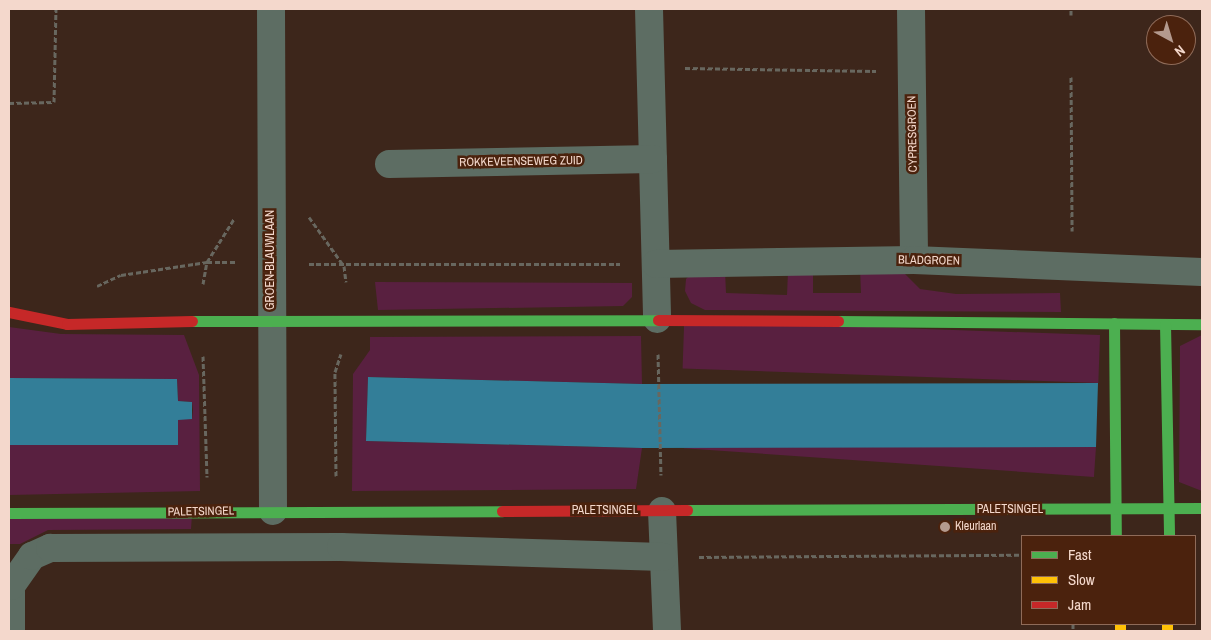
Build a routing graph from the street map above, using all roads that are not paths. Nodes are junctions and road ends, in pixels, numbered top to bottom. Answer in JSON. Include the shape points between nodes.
{"nodes":[{"id":1,"x":271,"y":9,"type":"edge"},
{"id":2,"x":649,"y":9,"type":"edge"},
{"id":3,"x":911,"y":9,"type":"edge"},
{"id":4,"x":653,"y":159,"type":"junction"},
{"id":5,"x":389,"y":164,"type":"dead end"},
{"id":6,"x":914,"y":260,"type":"junction"},
{"id":7,"x":656,"y":264,"type":"junction"},
{"id":8,"x":1202,"y":272,"type":"edge"},
{"id":9,"x":9,"y":312,"type":"edge"},
{"id":10,"x":271,"y":317,"type":"junction"},
{"id":11,"x":657,"y":320,"type":"junction"},
{"id":12,"x":1114,"y":323,"type":"junction"},
{"id":13,"x":1165,"y":324,"type":"junction"},
{"id":14,"x":1202,"y":324,"type":"edge"},
{"id":15,"x":1168,"y":508,"type":"junction"},
{"id":16,"x":1202,"y":508,"type":"edge"},
{"id":17,"x":1116,"y":510,"type":"junction"},
{"id":18,"x":273,"y":511,"type":"junction"},
{"id":19,"x":662,"y":511,"type":"junction"},
{"id":20,"x":9,"y":513,"type":"edge"},
{"id":21,"x":1116,"y":535,"type":"edge"},
{"id":22,"x":1169,"y":535,"type":"edge"},
{"id":23,"x":663,"y":557,"type":"junction"},
{"id":24,"x":11,"y":631,"type":"edge"},
{"id":25,"x":667,"y":631,"type":"edge"}],
"edges":[{"from":1,"to":10,"type":"street","name":"GROEN-BLAUWLAAN"},
{"from":2,"to":4,"type":"street"},
{"from":3,"to":6,"type":"street","name":"CYPRESGROEN"},
{"from":4,"to":5,"type":"street","name":"ROKKEVEENSEWEG ZUID"},
{"from":4,"to":7,"type":"street"},
{"from":6,"to":7,"type":"street","name":"BLADGROEN"},
{"from":6,"to":8,"type":"street","name":"BLADGROEN"},
{"from":7,"to":11,"type":"street"},
{"from":9,"to":10,"type":"street","via":[[67,324]]},
{"from":10,"to":11,"type":"street"},
{"from":10,"to":18,"type":"street","name":"GROEN-BLAUWLAAN"},
{"from":11,"to":12,"type":"street"},
{"from":12,"to":13,"type":"street"},
{"from":12,"to":17,"type":"street"},
{"from":13,"to":14,"type":"street"},
{"from":13,"to":15,"type":"street"},
{"from":15,"to":16,"type":"street","name":"PALETSINGEL"},
{"from":15,"to":17,"type":"street","name":"PALETSINGEL"},
{"from":15,"to":22,"type":"street"},
{"from":17,"to":19,"type":"street","name":"PALETSINGEL"},
{"from":17,"to":21,"type":"street"},
{"from":18,"to":19,"type":"street","name":"PALETSINGEL"},
{"from":18,"to":20,"type":"street","name":"PALETSINGEL"},
{"from":19,"to":23,"type":"street"},
{"from":23,"to":24,"type":"street","via":[[341,547],[50,548],[20,570],[11,586]]},
{"from":23,"to":25,"type":"street"}]}
